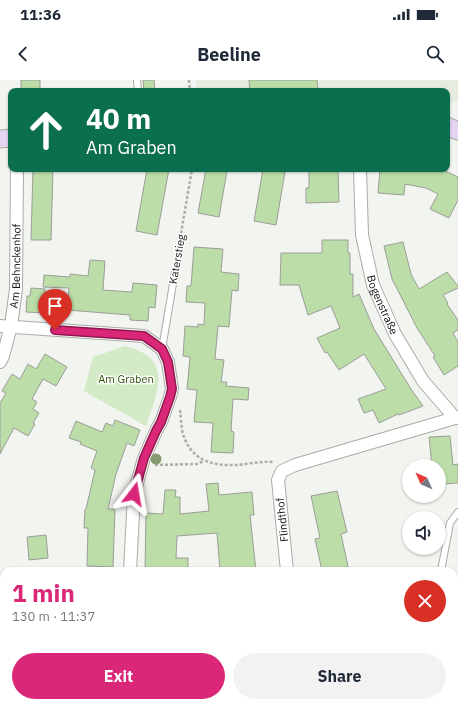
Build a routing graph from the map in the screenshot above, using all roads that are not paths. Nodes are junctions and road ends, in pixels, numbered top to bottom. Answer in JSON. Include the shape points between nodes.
{"nodes":[{"id":1,"x":17,"y":172,"type":"edge"},
{"id":2,"x":360,"y":172,"type":"edge"},
{"id":3,"x":175,"y":272,"type":"road end"},
{"id":4,"x":5,"y":326,"type":"edge"},
{"id":5,"x":162,"y":349,"type":"junction"},
{"id":6,"x":0,"y":362,"type":"edge"},
{"id":7,"x":457,"y":418,"type":"edge"},
{"id":8,"x":458,"y":512,"type":"edge"},
{"id":9,"x":130,"y":567,"type":"edge"},
{"id":10,"x":287,"y":567,"type":"edge"},
{"id":11,"x":442,"y":567,"type":"edge"}],
"edges":[{"from":1,"to":4,"type":"street","name":"Am Behnckenhof","via":[[16,289]]},
{"from":2,"to":7,"type":"street","name":"Bogenstraße","via":[[362,236],[373,285],[395,334],[423,381]]},
{"from":3,"to":5,"type":"lane","name":"Katerstieg"},
{"from":4,"to":5,"type":"street","via":[[144,336]]},
{"from":4,"to":6,"type":"street","name":"Am Behnckenhof","via":[[3,356]]},
{"from":5,"to":9,"type":"street","via":[[168,362],[172,389],[141,468],[134,494]]},
{"from":7,"to":10,"type":"street","name":"Flindthof","via":[[318,458],[282,471],[278,480]]},
{"from":8,"to":11,"type":"lane","via":[[450,523]]}]}
